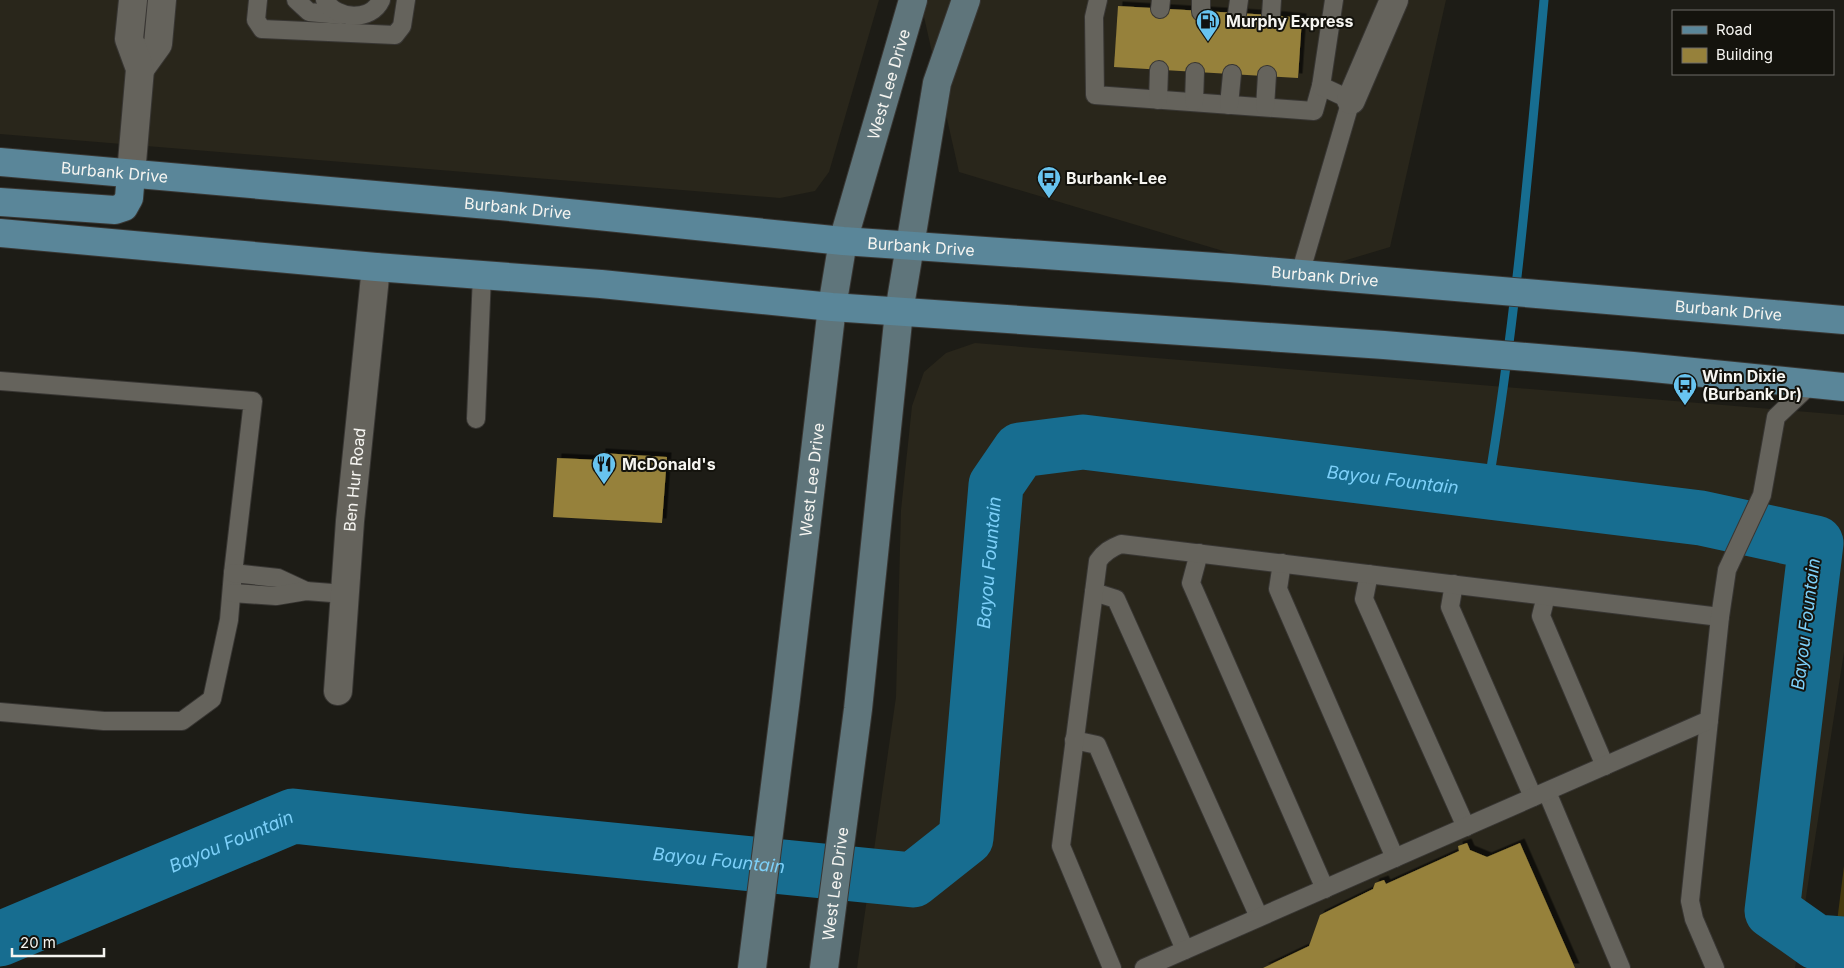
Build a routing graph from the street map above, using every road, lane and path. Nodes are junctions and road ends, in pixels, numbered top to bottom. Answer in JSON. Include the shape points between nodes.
{"nodes":[{"id":1,"x":133,"y":0,"type":"edge"},
{"id":2,"x":162,"y":0,"type":"edge"},
{"id":3,"x":258,"y":0,"type":"edge"},
{"id":4,"x":296,"y":0,"type":"edge"},
{"id":5,"x":324,"y":0,"type":"edge"},
{"id":6,"x":381,"y":0,"type":"edge"},
{"id":7,"x":406,"y":0,"type":"edge"},
{"id":8,"x":913,"y":0,"type":"edge"},
{"id":9,"x":966,"y":0,"type":"edge"},
{"id":10,"x":1098,"y":0,"type":"edge"},
{"id":11,"x":1334,"y":0,"type":"edge"},
{"id":12,"x":1394,"y":0,"type":"edge"},
{"id":13,"x":348,"y":16,"type":"junction"},
{"id":14,"x":140,"y":69,"type":"junction"},
{"id":15,"x":1159,"y":70,"type":"dead end"},
{"id":16,"x":1196,"y":72,"type":"dead end"},
{"id":17,"x":1232,"y":74,"type":"dead end"},
{"id":18,"x":1267,"y":76,"type":"dead end"},
{"id":19,"x":1321,"y":86,"type":"junction"},
{"id":20,"x":1158,"y":100,"type":"junction"},
{"id":21,"x":1351,"y":100,"type":"junction"},
{"id":22,"x":1194,"y":102,"type":"junction"},
{"id":23,"x":1229,"y":105,"type":"junction"},
{"id":24,"x":1265,"y":107,"type":"junction"},
{"id":25,"x":0,"y":162,"type":"edge"},
{"id":26,"x":131,"y":174,"type":"junction"},
{"id":27,"x":0,"y":202,"type":"edge"},
{"id":28,"x":0,"y":233,"type":"edge"},
{"id":29,"x":843,"y":241,"type":"junction"},
{"id":30,"x":910,"y":245,"type":"junction"},
{"id":31,"x":376,"y":267,"type":"junction"},
{"id":32,"x":1300,"y":274,"type":"junction"},
{"id":33,"x":482,"y":275,"type":"junction"},
{"id":34,"x":832,"y":307,"type":"junction"},
{"id":35,"x":899,"y":312,"type":"junction"},
{"id":36,"x":1844,"y":320,"type":"edge"},
{"id":37,"x":1844,"y":367,"type":"edge"},
{"id":38,"x":0,"y":381,"type":"edge"},
{"id":39,"x":1811,"y":384,"type":"junction"},
{"id":40,"x":1844,"y":387,"type":"edge"},
{"id":41,"x":476,"y":419,"type":"dead end"},
{"id":42,"x":1199,"y":553,"type":"junction"},
{"id":43,"x":1282,"y":563,"type":"junction"},
{"id":44,"x":233,"y":573,"type":"junction"},
{"id":45,"x":1369,"y":574,"type":"junction"},
{"id":46,"x":1454,"y":584,"type":"junction"},
{"id":47,"x":306,"y":591,"type":"junction"},
{"id":48,"x":1094,"y":592,"type":"junction"},
{"id":49,"x":232,"y":593,"type":"junction"},
{"id":50,"x":345,"y":594,"type":"junction"},
{"id":51,"x":1546,"y":596,"type":"junction"},
{"id":52,"x":1720,"y":617,"type":"junction"},
{"id":53,"x":338,"y":691,"type":"dead end"},
{"id":54,"x":0,"y":712,"type":"edge"},
{"id":55,"x":1709,"y":720,"type":"junction"},
{"id":56,"x":1074,"y":740,"type":"junction"},
{"id":57,"x":1605,"y":766,"type":"junction"},
{"id":58,"x":1540,"y":795,"type":"junction"},
{"id":59,"x":1466,"y":827,"type":"junction"},
{"id":60,"x":1395,"y":858,"type":"junction"},
{"id":61,"x":1325,"y":889,"type":"junction"},
{"id":62,"x":1259,"y":917,"type":"junction"},
{"id":63,"x":1185,"y":950,"type":"junction"},
{"id":64,"x":753,"y":962,"type":"edge"},
{"id":65,"x":824,"y":965,"type":"edge"},
{"id":66,"x":1112,"y":968,"type":"edge"},
{"id":67,"x":1144,"y":968,"type":"edge"},
{"id":68,"x":1621,"y":968,"type":"edge"},
{"id":69,"x":1715,"y":968,"type":"edge"}],
"edges":[{"from":1,"to":14,"type":"street","via":[[129,39]]},
{"from":2,"to":14,"type":"street","via":[[158,44]]},
{"from":3,"to":7,"type":"lane","via":[[256,20],[262,29],[395,36],[402,26]]},
{"from":4,"to":13,"type":"lane","via":[[309,12]]},
{"from":5,"to":13,"type":"lane"},
{"from":6,"to":13,"type":"lane","via":[[369,13]]},
{"from":8,"to":29,"type":"main road","name":"West Lee Drive"},
{"from":9,"to":30,"type":"main road","name":"West Lee Drive","via":[[937,83]]},
{"from":10,"to":20,"type":"lane","via":[[1094,17],[1095,95]]},
{"from":11,"to":19,"type":"lane"},
{"from":12,"to":21,"type":"street"},
{"from":14,"to":26,"type":"street"},
{"from":15,"to":20,"type":"lane"},
{"from":16,"to":22,"type":"lane"},
{"from":17,"to":23,"type":"lane"},
{"from":18,"to":24,"type":"lane"},
{"from":19,"to":21,"type":"lane"},
{"from":19,"to":24,"type":"lane","via":[[1314,110]]},
{"from":20,"to":22,"type":"lane"},
{"from":21,"to":32,"type":"lane"},
{"from":22,"to":23,"type":"lane"},
{"from":23,"to":24,"type":"lane"},
{"from":25,"to":26,"type":"main road","name":"Burbank Drive"},
{"from":26,"to":27,"type":"main road","via":[[129,198],[124,207],[115,210]]},
{"from":26,"to":29,"type":"main road","name":"Burbank Drive","via":[[500,206]]},
{"from":28,"to":31,"type":"main road"},
{"from":29,"to":30,"type":"main road","name":"Burbank Drive"},
{"from":29,"to":34,"type":"main road","name":"West Lee Drive"},
{"from":30,"to":32,"type":"main road","name":"Burbank Drive"},
{"from":30,"to":35,"type":"main road","name":"West Lee Drive"},
{"from":31,"to":33,"type":"main road"},
{"from":31,"to":50,"type":"street","name":"Ben Hur Road"},
{"from":32,"to":36,"type":"main road","name":"Burbank Drive"},
{"from":33,"to":34,"type":"main road"},
{"from":33,"to":41,"type":"lane"},
{"from":34,"to":35,"type":"main road"},
{"from":34,"to":64,"type":"main road","name":"West Lee Drive"},
{"from":35,"to":39,"type":"main road","via":[[1384,345]]},
{"from":35,"to":65,"type":"main road","name":"West Lee Drive","via":[[858,709]]},
{"from":37,"to":39,"type":"main road"},
{"from":38,"to":44,"type":"lane","via":[[252,401]]},
{"from":39,"to":40,"type":"main road"},
{"from":39,"to":52,"type":"lane","via":[[1776,416],[1762,494],[1727,570]]},
{"from":42,"to":43,"type":"lane"},
{"from":42,"to":48,"type":"lane","via":[[1121,544],[1103,554],[1098,561]]},
{"from":42,"to":61,"type":"lane","via":[[1192,583]]},
{"from":43,"to":45,"type":"lane"},
{"from":43,"to":60,"type":"lane","via":[[1278,589]]},
{"from":44,"to":47,"type":"lane","via":[[278,578]]},
{"from":44,"to":49,"type":"lane"},
{"from":45,"to":46,"type":"lane"},
{"from":45,"to":59,"type":"lane","via":[[1364,599]]},
{"from":46,"to":51,"type":"lane"},
{"from":46,"to":58,"type":"lane","via":[[1450,606]]},
{"from":47,"to":49,"type":"lane","via":[[276,596]]},
{"from":47,"to":50,"type":"lane"},
{"from":48,"to":56,"type":"lane"},
{"from":48,"to":62,"type":"lane","via":[[1116,599]]},
{"from":49,"to":54,"type":"lane","via":[[212,699],[182,721],[104,720]]},
{"from":50,"to":53,"type":"street","name":"Ben Hur Road"},
{"from":51,"to":52,"type":"lane"},
{"from":51,"to":57,"type":"lane","via":[[1540,616]]},
{"from":52,"to":55,"type":"lane"},
{"from":55,"to":57,"type":"lane"},
{"from":55,"to":69,"type":"lane","via":[[1690,901],[1694,919]]},
{"from":56,"to":63,"type":"lane","via":[[1097,745]]},
{"from":56,"to":66,"type":"lane","via":[[1060,846]]},
{"from":57,"to":58,"type":"lane"},
{"from":58,"to":59,"type":"lane"},
{"from":58,"to":68,"type":"lane"},
{"from":59,"to":60,"type":"lane"},
{"from":60,"to":61,"type":"lane"},
{"from":61,"to":62,"type":"lane"},
{"from":62,"to":63,"type":"lane"},
{"from":63,"to":67,"type":"lane"}]}
